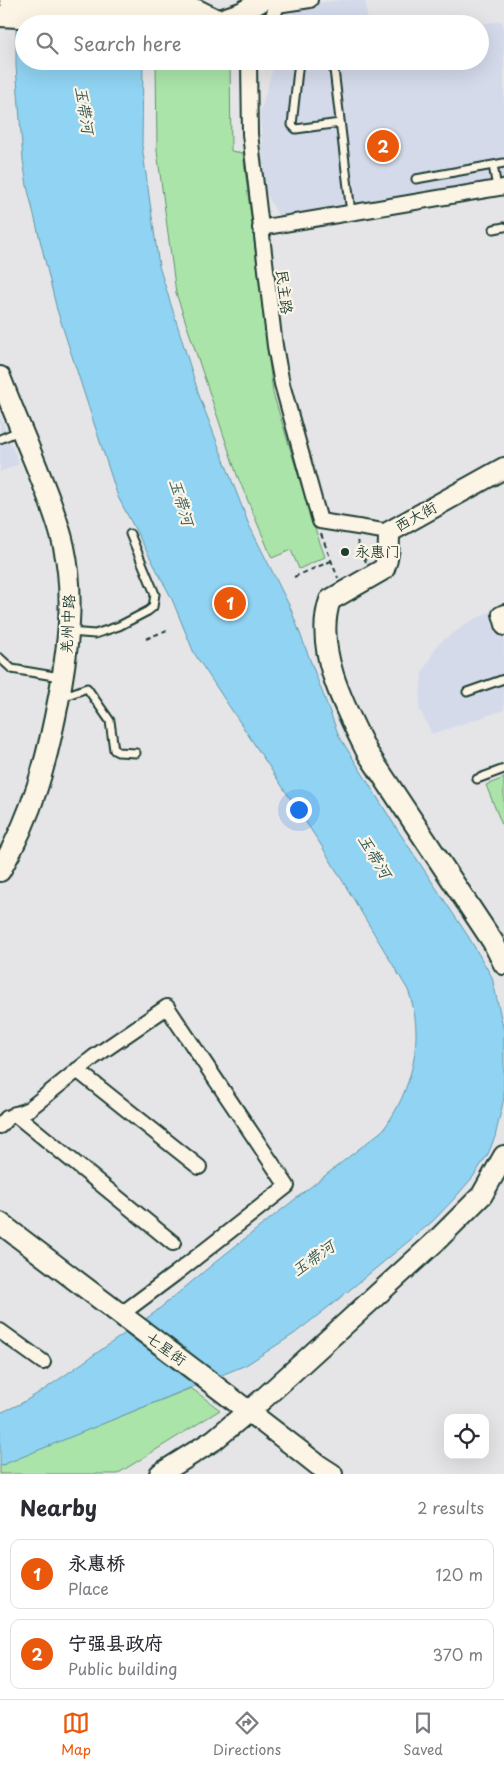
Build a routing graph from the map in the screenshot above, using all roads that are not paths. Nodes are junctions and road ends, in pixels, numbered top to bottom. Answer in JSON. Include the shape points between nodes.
{"nodes":[{"id":1,"x":245,"y":0,"type":"edge"},
{"id":2,"x":310,"y":0,"type":"edge"},
{"id":3,"x":273,"y":2,"type":"edge"},
{"id":4,"x":5,"y":11,"type":"edge"},
{"id":5,"x":47,"y":15,"type":"edge"},
{"id":6,"x":189,"y":15,"type":"edge"},
{"id":7,"x":215,"y":15,"type":"edge"},
{"id":8,"x":233,"y":15,"type":"edge"},
{"id":9,"x":271,"y":15,"type":"edge"},
{"id":10,"x":249,"y":70,"type":"edge"},
{"id":11,"x":257,"y":70,"type":"edge"},
{"id":12,"x":298,"y":70,"type":"edge"},
{"id":13,"x":334,"y":70,"type":"edge"},
{"id":14,"x":250,"y":94,"type":"junction"},
{"id":15,"x":340,"y":123,"type":"junction"},
{"id":16,"x":504,"y":162,"type":"edge"},
{"id":17,"x":493,"y":165,"type":"junction"},
{"id":18,"x":416,"y":179,"type":"dead end"},
{"id":19,"x":500,"y":187,"type":"edge"},
{"id":20,"x":351,"y":213,"type":"junction"},
{"id":21,"x":504,"y":227,"type":"edge"},
{"id":22,"x":260,"y":228,"type":"junction"},
{"id":23,"x":494,"y":229,"type":"dead end"},
{"id":24,"x":0,"y":377,"type":"edge"},
{"id":25,"x":21,"y":430,"type":"junction"},
{"id":26,"x":0,"y":439,"type":"edge"},
{"id":27,"x":504,"y":468,"type":"edge"},
{"id":28,"x":320,"y":521,"type":"joint"},
{"id":29,"x":389,"y":532,"type":"junction"},
{"id":30,"x":130,"y":534,"type":"dead end"},
{"id":31,"x":504,"y":612,"type":"edge"},
{"id":32,"x":504,"y":628,"type":"edge"},
{"id":33,"x":69,"y":632,"type":"junction"},
{"id":34,"x":0,"y":658,"type":"edge"},
{"id":35,"x":63,"y":678,"type":"junction"},
{"id":36,"x":504,"y":679,"type":"edge"},
{"id":37,"x":467,"y":692,"type":"dead end"},
{"id":38,"x":59,"y":698,"type":"junction"},
{"id":39,"x":136,"y":753,"type":"dead end"},
{"id":40,"x":504,"y":769,"type":"edge"},
{"id":41,"x":477,"y":779,"type":"dead end"},
{"id":42,"x":0,"y":871,"type":"edge"},
{"id":43,"x":504,"y":964,"type":"edge"},
{"id":44,"x":77,"y":1070,"type":"junction"},
{"id":45,"x":15,"y":1114,"type":"junction"},
{"id":46,"x":0,"y":1126,"type":"edge"},
{"id":47,"x":504,"y":1156,"type":"edge"},
{"id":48,"x":200,"y":1167,"type":"dead end"},
{"id":49,"x":0,"y":1222,"type":"edge"},
{"id":50,"x":173,"y":1243,"type":"dead end"},
{"id":51,"x":122,"y":1317,"type":"junction"},
{"id":52,"x":0,"y":1331,"type":"edge"},
{"id":53,"x":43,"y":1362,"type":"dead end"},
{"id":54,"x":249,"y":1411,"type":"junction"},
{"id":55,"x":168,"y":1473,"type":"edge"},
{"id":56,"x":332,"y":1474,"type":"edge"}],
"edges":[{"from":1,"to":7,"type":"street","via":[[220,8]]},
{"from":2,"to":3,"type":"street"},
{"from":3,"to":8,"type":"street"},
{"from":3,"to":9,"type":"street"},
{"from":4,"to":5,"type":"street"},
{"from":4,"to":6,"type":"street","via":[[156,8]]},
{"from":10,"to":14,"type":"street","name":"民主路"},
{"from":11,"to":14,"type":"street"},
{"from":12,"to":15,"type":"lane","via":[[292,125],[296,129]]},
{"from":13,"to":15,"type":"lane"},
{"from":14,"to":22,"type":"street","name":"民主路","via":[[250,134]]},
{"from":15,"to":20,"type":"lane"},
{"from":16,"to":17,"type":"lane"},
{"from":17,"to":18,"type":"lane"},
{"from":17,"to":19,"type":"lane"},
{"from":19,"to":20,"type":"street"},
{"from":20,"to":22,"type":"street"},
{"from":21,"to":23,"type":"lane"},
{"from":22,"to":28,"type":"street","name":"民主路","via":[[278,367]]},
{"from":24,"to":25,"type":"street","name":"羌州中路"},
{"from":25,"to":26,"type":"lane"},
{"from":25,"to":33,"type":"street","name":"羌州中路","via":[[56,516],[65,549],[70,594]]},
{"from":27,"to":29,"type":"street","name":"西大街"},
{"from":28,"to":29,"type":"street","name":"西大街"},
{"from":29,"to":43,"type":"street","via":[[387,561],[381,572],[330,600],[326,620],[328,654],[343,701],[368,752],[493,942]]},
{"from":30,"to":33,"type":"lane","via":[[155,594],[153,607],[134,619],[95,634]]},
{"from":31,"to":32,"type":"street","via":[[500,614]]},
{"from":33,"to":35,"type":"street","name":"羌州中路"},
{"from":34,"to":35,"type":"lane","via":[[12,669]]},
{"from":35,"to":38,"type":"street","name":"羌州中路"},
{"from":36,"to":37,"type":"lane"},
{"from":38,"to":39,"type":"lane","via":[[87,688],[110,721],[114,750]]},
{"from":38,"to":42,"type":"street","name":"羌州中路","via":[[38,790],[22,831]]},
{"from":40,"to":41,"type":"lane"},
{"from":44,"to":45,"type":"street","via":[[29,1109]]},
{"from":44,"to":48,"type":"street"},
{"from":44,"to":51,"type":"street","via":[[167,1007],[287,1186]]},
{"from":45,"to":46,"type":"street"},
{"from":45,"to":50,"type":"street"},
{"from":47,"to":54,"type":"street","via":[[475,1204]]},
{"from":49,"to":51,"type":"street","name":"七星街"},
{"from":51,"to":54,"type":"street","name":"七星街"},
{"from":52,"to":53,"type":"street"},
{"from":54,"to":55,"type":"street"},
{"from":54,"to":56,"type":"street","name":"七星街"}]}
